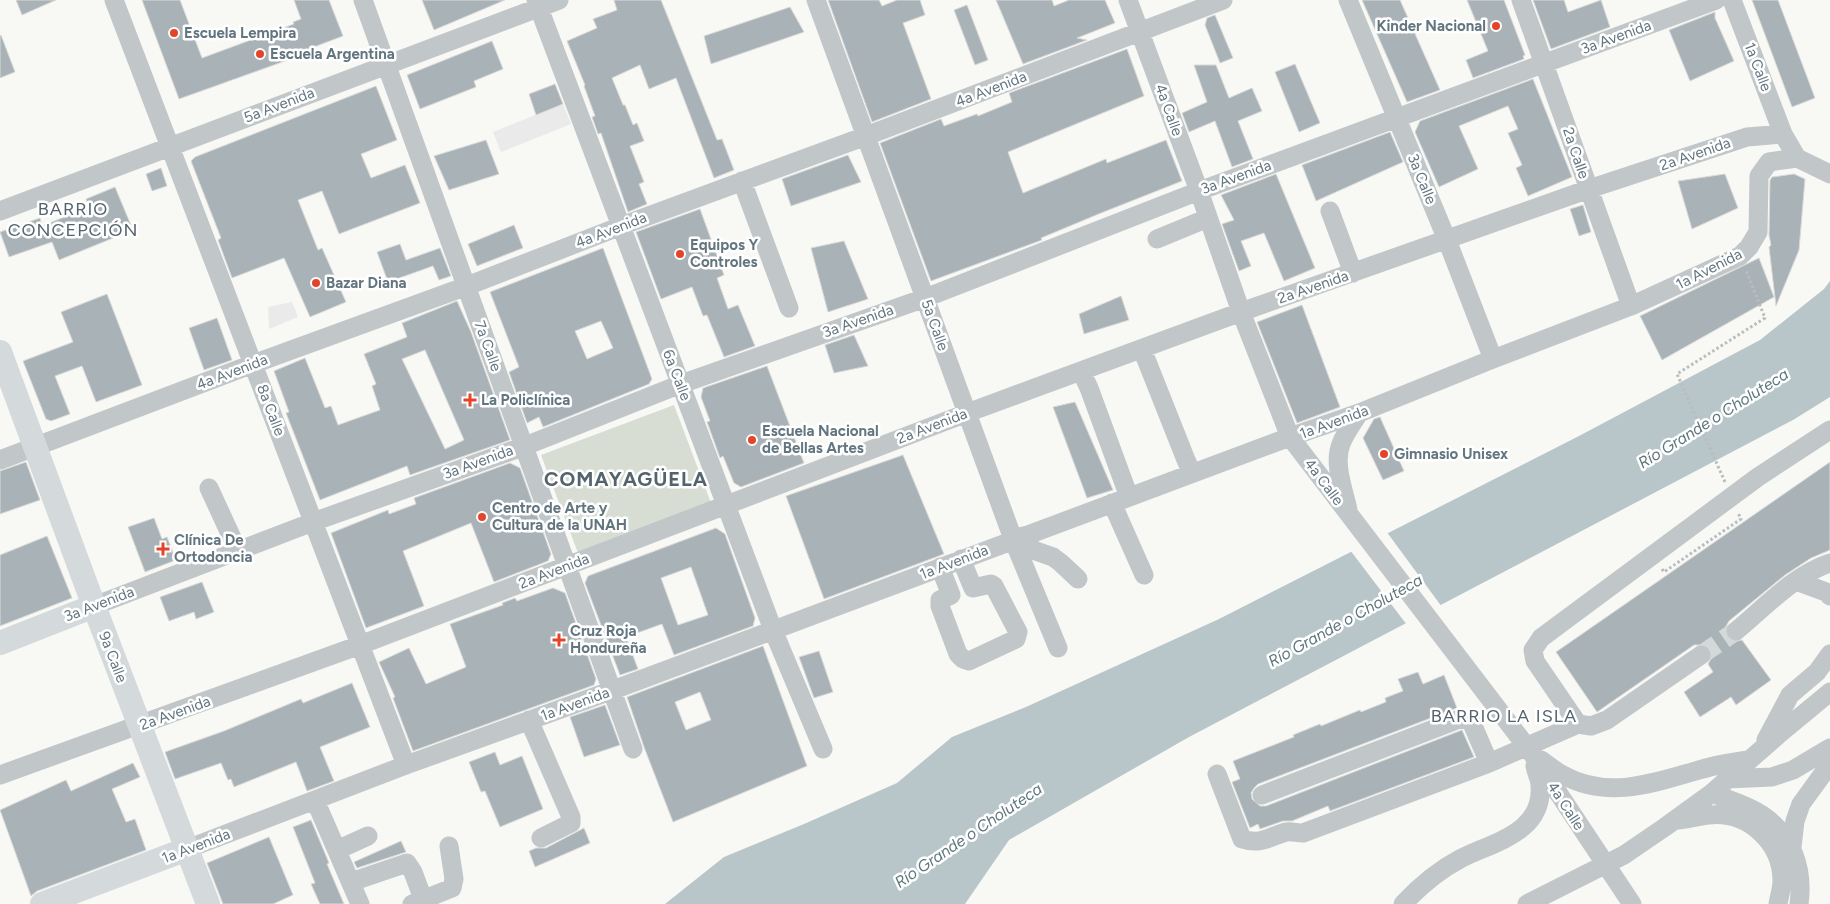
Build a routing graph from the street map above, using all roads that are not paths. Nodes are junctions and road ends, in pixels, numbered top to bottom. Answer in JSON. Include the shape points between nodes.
{"nodes":[{"id":1,"x":114,"y":0,"type":"edge"},
{"id":2,"x":363,"y":0,"type":"edge"},
{"id":3,"x":559,"y":0,"type":"edge"},
{"id":4,"x":816,"y":0,"type":"edge"},
{"id":5,"x":1128,"y":0,"type":"edge"},
{"id":6,"x":1223,"y":0,"type":"edge"},
{"id":7,"x":1348,"y":0,"type":"edge"},
{"id":8,"x":1521,"y":0,"type":"edge"},
{"id":9,"x":1716,"y":0,"type":"edge"},
{"id":10,"x":1732,"y":0,"type":"edge"},
{"id":11,"x":537,"y":4,"type":"edge"},
{"id":12,"x":1140,"y":33,"type":"junction"},
{"id":13,"x":1545,"y":63,"type":"junction"},
{"id":14,"x":386,"y":65,"type":"junction"},
{"id":15,"x":1397,"y":118,"type":"junction"},
{"id":16,"x":1783,"y":134,"type":"junction"},
{"id":17,"x":866,"y":136,"type":"junction"},
{"id":18,"x":169,"y":147,"type":"junction"},
{"id":19,"x":1804,"y":161,"type":"junction"},
{"id":20,"x":1830,"y":174,"type":"edge"},
{"id":21,"x":742,"y":181,"type":"junction"},
{"id":22,"x":1589,"y":190,"type":"junction"},
{"id":23,"x":1199,"y":191,"type":"junction"},
{"id":24,"x":0,"y":211,"type":"edge"},
{"id":25,"x":1330,"y":211,"type":"dead end"},
{"id":26,"x":1208,"y":218,"type":"junction"},
{"id":27,"x":621,"y":226,"type":"junction"},
{"id":28,"x":1156,"y":239,"type":"dead end"},
{"id":29,"x":1447,"y":240,"type":"junction"},
{"id":30,"x":1353,"y":273,"type":"junction"},
{"id":31,"x":467,"y":286,"type":"junction"},
{"id":32,"x":925,"y":298,"type":"junction"},
{"id":33,"x":1631,"y":306,"type":"junction"},
{"id":34,"x":789,"y":308,"type":"dead end"},
{"id":35,"x":1241,"y":312,"type":"junction"},
{"id":36,"x":1142,"y":349,"type":"junction"},
{"id":37,"x":0,"y":352,"type":"edge"},
{"id":38,"x":1493,"y":359,"type":"junction"},
{"id":39,"x":253,"y":364,"type":"junction"},
{"id":40,"x":1081,"y":371,"type":"junction"},
{"id":41,"x":681,"y":384,"type":"junction"},
{"id":42,"x":967,"y":413,"type":"junction"},
{"id":43,"x":1359,"y":414,"type":"junction"},
{"id":44,"x":1830,"y":430,"type":"edge"},
{"id":45,"x":1290,"y":437,"type":"junction"},
{"id":46,"x":525,"y":446,"type":"junction"},
{"id":47,"x":35,"y":447,"type":"junction"},
{"id":48,"x":0,"y":460,"type":"edge"},
{"id":49,"x":1192,"y":473,"type":"junction"},
{"id":50,"x":209,"y":488,"type":"dead end"},
{"id":51,"x":1121,"y":500,"type":"junction"},
{"id":52,"x":726,"y":505,"type":"junction"},
{"id":53,"x":1353,"y":520,"type":"junction"},
{"id":54,"x":313,"y":522,"type":"junction"},
{"id":55,"x":1018,"y":538,"type":"junction"},
{"id":56,"x":238,"y":551,"type":"junction"},
{"id":57,"x":961,"y":559,"type":"junction"},
{"id":58,"x":1830,"y":563,"type":"edge"},
{"id":59,"x":568,"y":566,"type":"junction"},
{"id":60,"x":940,"y":567,"type":"junction"},
{"id":61,"x":1144,"y":574,"type":"dead end"},
{"id":62,"x":1078,"y":579,"type":"dead end"},
{"id":63,"x":1796,"y":581,"type":"junction"},
{"id":64,"x":973,"y":588,"type":"junction"},
{"id":65,"x":951,"y":595,"type":"junction"},
{"id":66,"x":1830,"y":596,"type":"edge"},
{"id":67,"x":94,"y":606,"type":"junction"},
{"id":68,"x":773,"y":630,"type":"junction"},
{"id":69,"x":1736,"y":631,"type":"tunnel mouth"},
{"id":70,"x":0,"y":642,"type":"edge"},
{"id":71,"x":360,"y":646,"type":"junction"},
{"id":72,"x":1058,"y":648,"type":"dead end"},
{"id":73,"x":1830,"y":654,"type":"edge"},
{"id":74,"x":1701,"y":655,"type":"tunnel mouth"},
{"id":75,"x":613,"y":690,"type":"junction"},
{"id":76,"x":1830,"y":692,"type":"edge"},
{"id":77,"x":529,"y":720,"type":"junction"},
{"id":78,"x":1578,"y":724,"type":"junction"},
{"id":79,"x":140,"y":725,"type":"junction"},
{"id":80,"x":1830,"y":748,"type":"edge"},
{"id":81,"x":633,"y":749,"type":"dead end"},
{"id":82,"x":823,"y":749,"type":"dead end"},
{"id":83,"x":1533,"y":755,"type":"junction"},
{"id":84,"x":1755,"y":756,"type":"junction"},
{"id":85,"x":1489,"y":763,"type":"junction"},
{"id":86,"x":1830,"y":764,"type":"edge"},
{"id":87,"x":406,"y":765,"type":"junction"},
{"id":88,"x":1217,"y":774,"type":"dead end"},
{"id":89,"x":0,"y":775,"type":"edge"},
{"id":90,"x":1727,"y":779,"type":"junction"},
{"id":91,"x":1712,"y":793,"type":"junction"},
{"id":92,"x":1262,"y":795,"type":"dead end"},
{"id":93,"x":315,"y":800,"type":"junction"},
{"id":94,"x":1669,"y":824,"type":"junction"},
{"id":95,"x":368,"y":836,"type":"dead end"},
{"id":96,"x":541,"y":838,"type":"dead end"},
{"id":97,"x":449,"y":846,"type":"dead end"},
{"id":98,"x":1792,"y":847,"type":"junction"},
{"id":99,"x":187,"y":850,"type":"junction"},
{"id":100,"x":337,"y":850,"type":"junction"},
{"id":101,"x":351,"y":882,"type":"junction"},
{"id":102,"x":417,"y":902,"type":"edge"},
{"id":103,"x":48,"y":903,"type":"edge"},
{"id":104,"x":208,"y":904,"type":"edge"},
{"id":105,"x":360,"y":904,"type":"edge"},
{"id":106,"x":1403,"y":904,"type":"edge"},
{"id":107,"x":1527,"y":904,"type":"edge"},
{"id":108,"x":1632,"y":904,"type":"edge"},
{"id":109,"x":1778,"y":904,"type":"edge"},
{"id":110,"x":1799,"y":904,"type":"edge"}],
"edges":[{"from":1,"to":18,"type":"street","name":"8a Calle"},
{"from":2,"to":14,"type":"street","name":"7a Calle"},
{"from":3,"to":11,"type":"street","name":"5a Avenida"},
{"from":4,"to":17,"type":"street","name":"5a Calle"},
{"from":5,"to":12,"type":"street","name":"4a Calle"},
{"from":6,"to":12,"type":"street","name":"4a Avenida"},
{"from":7,"to":15,"type":"street","name":"3a Calle"},
{"from":8,"to":13,"type":"street","name":"2a Calle"},
{"from":9,"to":13,"type":"street","name":"3a Avenida"},
{"from":10,"to":16,"type":"street","name":"1a Calle"},
{"from":11,"to":14,"type":"street","name":"5a Avenida"},
{"from":11,"to":27,"type":"street","name":"6a Calle"},
{"from":12,"to":17,"type":"street","name":"4a Avenida"},
{"from":12,"to":23,"type":"street","name":"4a Calle"},
{"from":13,"to":15,"type":"street","name":"3a Avenida"},
{"from":13,"to":22,"type":"street","name":"2a Calle"},
{"from":14,"to":18,"type":"street","name":"5a Avenida"},
{"from":14,"to":31,"type":"street","name":"7a Calle"},
{"from":15,"to":23,"type":"street","name":"3a Avenida"},
{"from":15,"to":29,"type":"street","name":"3a Calle"},
{"from":16,"to":19,"type":"street"},
{"from":16,"to":22,"type":"street","name":"2a Avenida","via":[[1747,137]]},
{"from":17,"to":21,"type":"street","name":"4a Avenida"},
{"from":17,"to":32,"type":"street","name":"5a Calle"},
{"from":18,"to":24,"type":"street","name":"5a Avenida"},
{"from":18,"to":39,"type":"street","name":"8a Calle"},
{"from":19,"to":20,"type":"street"},
{"from":19,"to":33,"type":"street","name":"1a Avenida","via":[[1769,162],[1759,176],[1758,232],[1740,256]]},
{"from":21,"to":27,"type":"street","name":"4a Avenida"},
{"from":21,"to":34,"type":"street"},
{"from":22,"to":29,"type":"street","name":"2a Avenida"},
{"from":22,"to":33,"type":"street","name":"2a Calle"},
{"from":23,"to":26,"type":"street","name":"4a Calle"},
{"from":23,"to":32,"type":"street","name":"3a Avenida"},
{"from":25,"to":30,"type":"street"},
{"from":26,"to":28,"type":"street"},
{"from":26,"to":35,"type":"street","name":"4a Calle"},
{"from":27,"to":31,"type":"street","name":"4a Avenida"},
{"from":27,"to":41,"type":"street","name":"6a Calle"},
{"from":29,"to":30,"type":"street","name":"2a Avenida"},
{"from":29,"to":38,"type":"street","name":"3a Calle"},
{"from":30,"to":35,"type":"street","name":"2a Avenida"},
{"from":31,"to":39,"type":"street","name":"4a Avenida"},
{"from":31,"to":46,"type":"street","name":"7a Calle"},
{"from":32,"to":41,"type":"street","name":"3a Avenida"},
{"from":32,"to":42,"type":"street","name":"5a Calle"},
{"from":33,"to":38,"type":"street","name":"1a Avenida"},
{"from":35,"to":36,"type":"street","name":"2a Avenida"},
{"from":35,"to":45,"type":"street","name":"4a Calle"},
{"from":36,"to":40,"type":"street","name":"2a Avenida"},
{"from":36,"to":49,"type":"street"},
{"from":37,"to":47,"type":"main road","name":"9a Calle"},
{"from":38,"to":43,"type":"street","name":"1a Avenida"},
{"from":39,"to":47,"type":"street","name":"4a Avenida"},
{"from":39,"to":54,"type":"street","name":"8a Calle"},
{"from":40,"to":42,"type":"street","name":"2a Avenida"},
{"from":40,"to":51,"type":"street","via":[[1089,388]]},
{"from":41,"to":46,"type":"street","name":"3a Avenida"},
{"from":41,"to":52,"type":"street","name":"6a Calle"},
{"from":42,"to":52,"type":"street","name":"2a Avenida"},
{"from":42,"to":55,"type":"street","name":"5a Calle"},
{"from":43,"to":45,"type":"street","name":"1a Avenida"},
{"from":43,"to":53,"type":"street","via":[[1339,451],[1339,466]]},
{"from":44,"to":78,"type":"street","via":[[1758,477],[1541,638],[1533,650],[1535,661]]},
{"from":45,"to":49,"type":"street","name":"1a Avenida"},
{"from":45,"to":53,"type":"street","name":"4a Calle"},
{"from":46,"to":54,"type":"street","name":"3a Avenida"},
{"from":46,"to":59,"type":"street","name":"7a Calle"},
{"from":47,"to":48,"type":"street","name":"4a Avenida"},
{"from":47,"to":67,"type":"main road","name":"9a Calle"},
{"from":49,"to":51,"type":"street","name":"1a Avenida"},
{"from":50,"to":56,"type":"street"},
{"from":51,"to":55,"type":"street","name":"1a Avenida"},
{"from":51,"to":61,"type":"street"},
{"from":52,"to":59,"type":"street","name":"2a Avenida"},
{"from":52,"to":68,"type":"street","name":"6a Calle"},
{"from":53,"to":83,"type":"street","name":"4a Calle"},
{"from":54,"to":56,"type":"street","name":"3a Avenida"},
{"from":54,"to":71,"type":"street","name":"8a Calle"},
{"from":55,"to":57,"type":"street","name":"1a Avenida"},
{"from":55,"to":62,"type":"street","via":[[1033,550],[1062,563]]},
{"from":55,"to":72,"type":"street","name":"5a Calle"},
{"from":56,"to":67,"type":"street","name":"3a Avenida"},
{"from":57,"to":60,"type":"street","name":"1a Avenida"},
{"from":57,"to":64,"type":"street"},
{"from":58,"to":63,"type":"street"},
{"from":59,"to":71,"type":"street","name":"2a Avenida"},
{"from":59,"to":75,"type":"street","name":"7a Calle"},
{"from":60,"to":65,"type":"street"},
{"from":60,"to":68,"type":"street","name":"1a Avenida"},
{"from":63,"to":66,"type":"street"},
{"from":63,"to":69,"type":"street"},
{"from":64,"to":65,"type":"street"},
{"from":64,"to":65,"type":"street","via":[[994,586],[1018,632],[1016,639],[969,661],[958,654],[940,606],[940,600]]},
{"from":67,"to":70,"type":"main road","name":"3a Avenida"},
{"from":67,"to":79,"type":"main road","name":"9a Calle"},
{"from":68,"to":75,"type":"street","name":"1a Avenida"},
{"from":68,"to":82,"type":"street","name":"6a Calle"},
{"from":71,"to":79,"type":"street","name":"2a Avenida"},
{"from":71,"to":87,"type":"street","name":"8a Calle"},
{"from":73,"to":84,"type":"street","via":[[1817,672],[1790,695]]},
{"from":74,"to":78,"type":"street","via":[[1607,720],[1591,726]]},
{"from":75,"to":77,"type":"street","name":"1a Avenida"},
{"from":75,"to":81,"type":"street","name":"7a Calle"},
{"from":76,"to":84,"type":"street"},
{"from":77,"to":87,"type":"street","name":"1a Avenida"},
{"from":77,"to":96,"type":"street","via":[[571,817],[571,823]]},
{"from":78,"to":85,"type":"street"},
{"from":79,"to":89,"type":"street","name":"2a Avenida"},
{"from":79,"to":99,"type":"main road","name":"9a Calle"},
{"from":80,"to":90,"type":"street","via":[[1793,770],[1772,777]]},
{"from":83,"to":84,"type":"street","via":[[1564,776],[1606,788],[1658,783]]},
{"from":83,"to":106,"type":"street","via":[[1540,795],[1529,822],[1512,836],[1444,869]]},
{"from":83,"to":108,"type":"street","name":"4a Calle"},
{"from":84,"to":90,"type":"street"},
{"from":85,"to":88,"type":"street","via":[[1303,833],[1288,832],[1266,841],[1252,842],[1242,839]]},
{"from":85,"to":92,"type":"street","via":[[1471,721],[1462,718]]},
{"from":86,"to":98,"type":"street","via":[[1801,804]]},
{"from":87,"to":93,"type":"street","name":"1a Avenida"},
{"from":90,"to":91,"type":"street"},
{"from":91,"to":94,"type":"street"},
{"from":91,"to":98,"type":"street","via":[[1761,814],[1776,826]]},
{"from":93,"to":99,"type":"street","name":"1a Avenida"},
{"from":93,"to":100,"type":"street"},
{"from":94,"to":107,"type":"street","via":[[1624,855]]},
{"from":94,"to":109,"type":"street","via":[[1710,815],[1739,818],[1754,826],[1767,838],[1780,866],[1782,882]]},
{"from":95,"to":100,"type":"street"},
{"from":97,"to":102,"type":"street","via":[[454,879],[452,888]]},
{"from":98,"to":110,"type":"street","via":[[1799,868]]},
{"from":99,"to":103,"type":"main road","name":"1a Avenida"},
{"from":99,"to":104,"type":"main road","name":"9a Calle"},
{"from":100,"to":101,"type":"street"},
{"from":101,"to":102,"type":"street","via":[[407,863],[413,872]]},
{"from":101,"to":105,"type":"street"}]}
